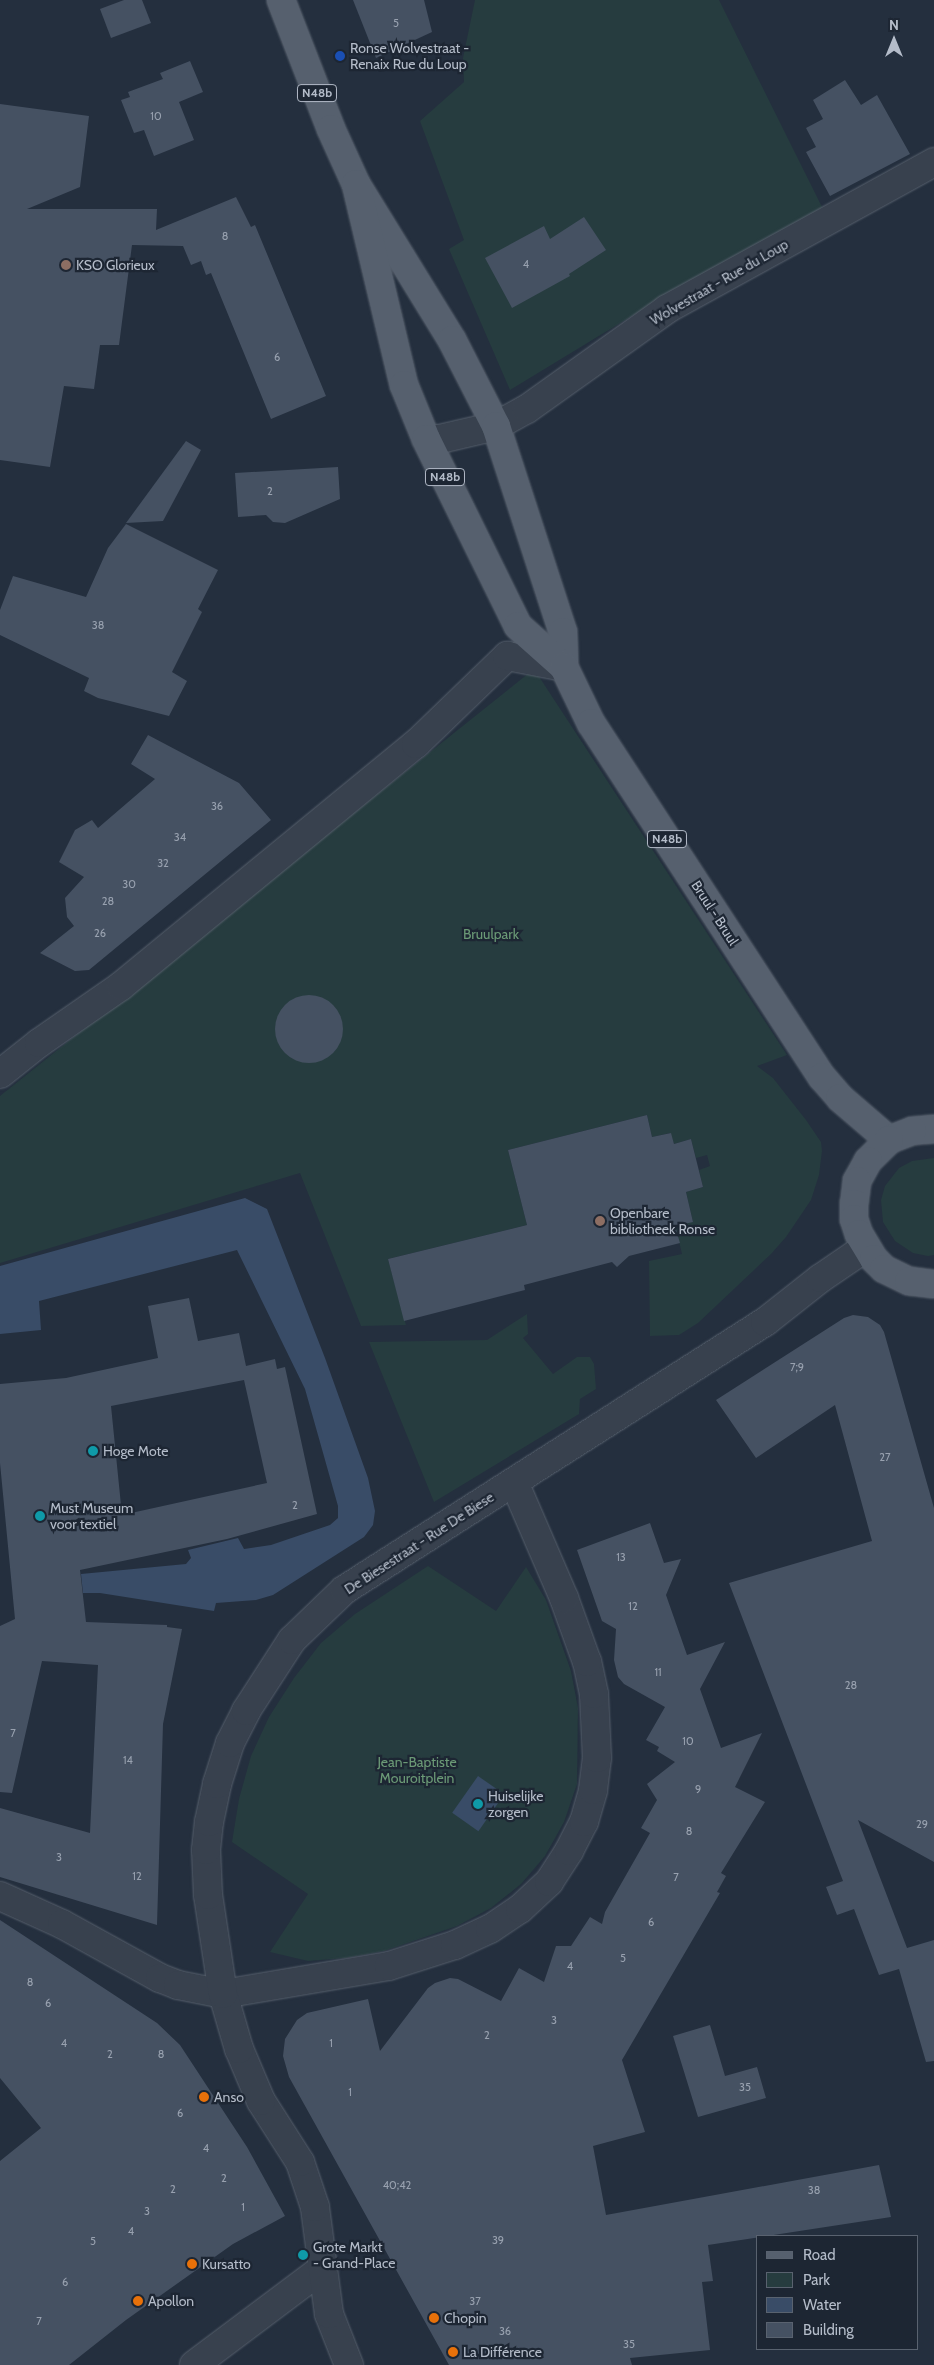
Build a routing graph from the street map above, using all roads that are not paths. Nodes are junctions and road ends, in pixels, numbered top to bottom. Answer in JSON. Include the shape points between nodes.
{"nodes":[{"id":1,"x":281,"y":0,"type":"edge"},
{"id":2,"x":934,"y":162,"type":"edge"},
{"id":3,"x":356,"y":184,"type":"junction"},
{"id":4,"x":496,"y":426,"type":"junction"},
{"id":5,"x":426,"y":439,"type":"junction"},
{"id":6,"x":564,"y":667,"type":"junction"},
{"id":7,"x":0,"y":1074,"type":"edge"},
{"id":8,"x":934,"y":1128,"type":"edge"},
{"id":9,"x":889,"y":1140,"type":"junction"},
{"id":10,"x":865,"y":1248,"type":"junction"},
{"id":11,"x":934,"y":1284,"type":"edge"},
{"id":12,"x":514,"y":1482,"type":"junction"},
{"id":13,"x":0,"y":1896,"type":"edge"},
{"id":14,"x":223,"y":1994,"type":"junction"},
{"id":15,"x":323,"y":2268,"type":"junction"},
{"id":16,"x":194,"y":2365,"type":"edge"},
{"id":17,"x":349,"y":2365,"type":"edge"}],
"edges":[{"from":1,"to":3,"type":"main road","number":"N48b"},
{"from":2,"to":4,"type":"street","name":"Wolvestraat - Rue du Loup","via":[[667,309],[527,409]]},
{"from":3,"to":4,"type":"main road","number":"N48b","via":[[452,340]]},
{"from":3,"to":5,"type":"main road","number":"N48b","via":[[404,385]]},
{"from":4,"to":5,"type":"street","name":"Wolvestraat - Rue du Loup","via":[[440,439]]},
{"from":4,"to":6,"type":"main road","number":"N48b","via":[[563,632]]},
{"from":5,"to":6,"type":"main road","number":"N48b","via":[[518,626]]},
{"from":6,"to":7,"type":"street","via":[[507,656],[408,750],[121,986]]},
{"from":6,"to":9,"type":"main road","name":"Bruul - Bruul","number":"N48b","via":[[590,723],[822,1077],[840,1098]]},
{"from":8,"to":9,"type":"main road","via":[[912,1131]]},
{"from":9,"to":10,"type":"main road","via":[[868,1161],[857,1181],[854,1219]]},
{"from":10,"to":11,"type":"main road","via":[[896,1276],[916,1283]]},
{"from":10,"to":12,"type":"street","name":"De Biesestraat - Rue De Biese","via":[[765,1322]]},
{"from":12,"to":14,"type":"street","name":"De Biesestraat - Rue De Biese","via":[[344,1590],[292,1640],[246,1710],[217,1784],[206,1850],[208,1895]]},
{"from":12,"to":14,"type":"street","via":[[564,1598],[587,1662],[594,1694],[598,1758],[593,1790],[584,1822],[569,1851],[549,1882],[520,1909],[490,1930],[455,1945],[389,1966]]},
{"from":13,"to":14,"type":"street","via":[[62,1924],[160,1978]]},
{"from":14,"to":15,"type":"street","name":"De Biesestraat - Rue De Biese","via":[[238,2049],[261,2101],[300,2162],[315,2208]]},
{"from":15,"to":16,"type":"street"},
{"from":15,"to":17,"type":"street","via":[[329,2314]]}]}
